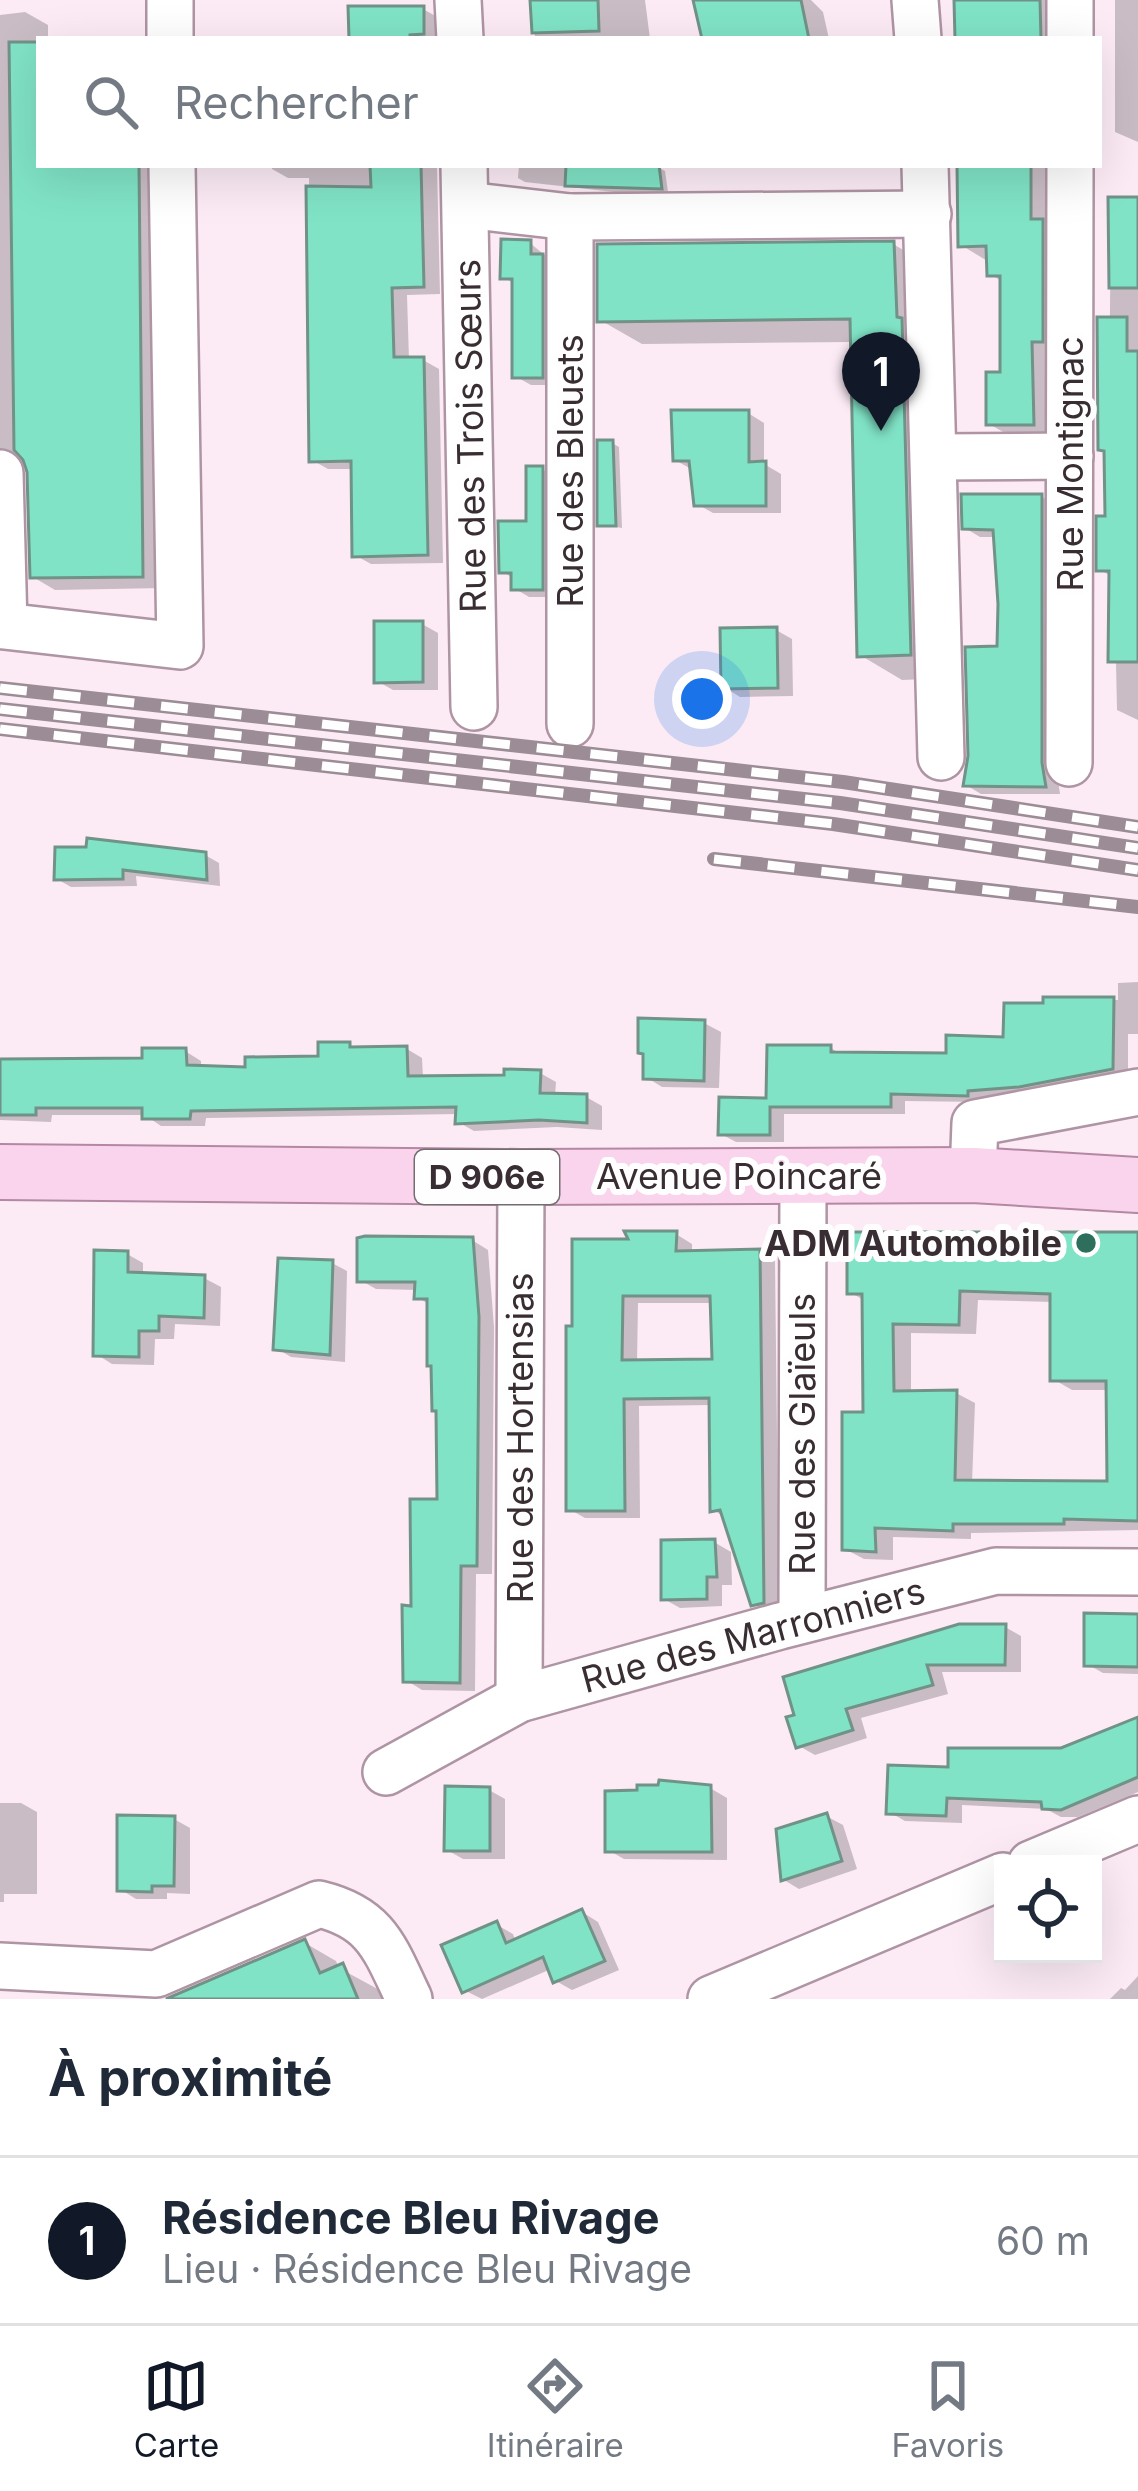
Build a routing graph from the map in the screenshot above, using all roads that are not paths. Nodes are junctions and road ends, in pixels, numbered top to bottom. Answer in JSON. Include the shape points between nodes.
{"nodes":[{"id":1,"x":170,"y":0,"type":"edge"},
{"id":2,"x":458,"y":0,"type":"edge"},
{"id":3,"x":915,"y":0,"type":"edge"},
{"id":4,"x":1070,"y":0,"type":"edge"},
{"id":5,"x":170,"y":36,"type":"edge"},
{"id":6,"x":460,"y":36,"type":"edge"},
{"id":7,"x":918,"y":36,"type":"edge"},
{"id":8,"x":1070,"y":36,"type":"edge"},
{"id":9,"x":172,"y":168,"type":"edge"},
{"id":10,"x":926,"y":168,"type":"edge"},
{"id":11,"x":1070,"y":168,"type":"edge"},
{"id":12,"x":465,"y":185,"type":"edge"},
{"id":13,"x":928,"y":214,"type":"junction"},
{"id":14,"x":570,"y":217,"type":"junction"},
{"id":15,"x":1070,"y":456,"type":"junction"},
{"id":16,"x":934,"y":458,"type":"junction"},
{"id":17,"x":0,"y":473,"type":"edge"},
{"id":18,"x":474,"y":707,"type":"dead end"},
{"id":19,"x":570,"y":724,"type":"dead end"},
{"id":20,"x":940,"y":758,"type":"dead end"},
{"id":21,"x":1070,"y":763,"type":"dead end"},
{"id":22,"x":1138,"y":1092,"type":"edge"},
{"id":23,"x":1138,"y":1163,"type":"edge"},
{"id":24,"x":0,"y":1172,"type":"edge"},
{"id":25,"x":803,"y":1175,"type":"junction"},
{"id":26,"x":974,"y":1175,"type":"junction"},
{"id":27,"x":521,"y":1177,"type":"junction"},
{"id":28,"x":1138,"y":1185,"type":"edge"},
{"id":29,"x":1138,"y":1572,"type":"edge"},
{"id":30,"x":802,"y":1620,"type":"junction"},
{"id":31,"x":519,"y":1699,"type":"junction"},
{"id":32,"x":386,"y":1772,"type":"dead end"},
{"id":33,"x":1138,"y":1819,"type":"edge"},
{"id":34,"x":1052,"y":1855,"type":"edge"},
{"id":35,"x":994,"y":1880,"type":"edge"},
{"id":36,"x":36,"y":1978,"type":"edge"},
{"id":37,"x":409,"y":1999,"type":"edge"},
{"id":38,"x":711,"y":1999,"type":"edge"}],
"edges":[{"from":1,"to":5,"type":"street"},
{"from":2,"to":6,"type":"street"},
{"from":3,"to":7,"type":"street"},
{"from":4,"to":8,"type":"street"},
{"from":9,"to":17,"type":"street","via":[[180,646],[4,626]]},
{"from":10,"to":13,"type":"street"},
{"from":11,"to":15,"type":"street","name":"Rue Montignac"},
{"from":12,"to":14,"type":"street"},
{"from":12,"to":18,"type":"street","name":"Rue des Trois Sœurs"},
{"from":13,"to":14,"type":"street"},
{"from":13,"to":16,"type":"street"},
{"from":14,"to":19,"type":"street","name":"Rue des Bleuets"},
{"from":15,"to":16,"type":"street"},
{"from":15,"to":21,"type":"street","name":"Rue Montignac"},
{"from":16,"to":20,"type":"street"},
{"from":22,"to":26,"type":"street","via":[[975,1123]]},
{"from":23,"to":26,"type":"main road","name":"Avenue Poincaré","number":"D 906e"},
{"from":24,"to":27,"type":"main road","name":"Avenue Poincaré","number":"D 906e"},
{"from":25,"to":26,"type":"main road","name":"Avenue Poincaré","number":"D 906e"},
{"from":25,"to":27,"type":"main road","name":"Avenue Poincaré","number":"D 906e"},
{"from":25,"to":30,"type":"street","name":"Rue des Glaïeuls"},
{"from":26,"to":28,"type":"main road","name":"Avenue Poincaré","number":"D 906e"},
{"from":27,"to":31,"type":"street","name":"Rue des Hortensias"},
{"from":29,"to":30,"type":"street","name":"Rue des Marronniers","via":[[996,1571]]},
{"from":30,"to":31,"type":"street","name":"Rue des Marronniers"},
{"from":31,"to":32,"type":"street","name":"Rue des Marronniers"},
{"from":33,"to":34,"type":"street"},
{"from":35,"to":38,"type":"street"},
{"from":36,"to":37,"type":"street","via":[[156,1974],[319,1904],[369,1926]]}]}
